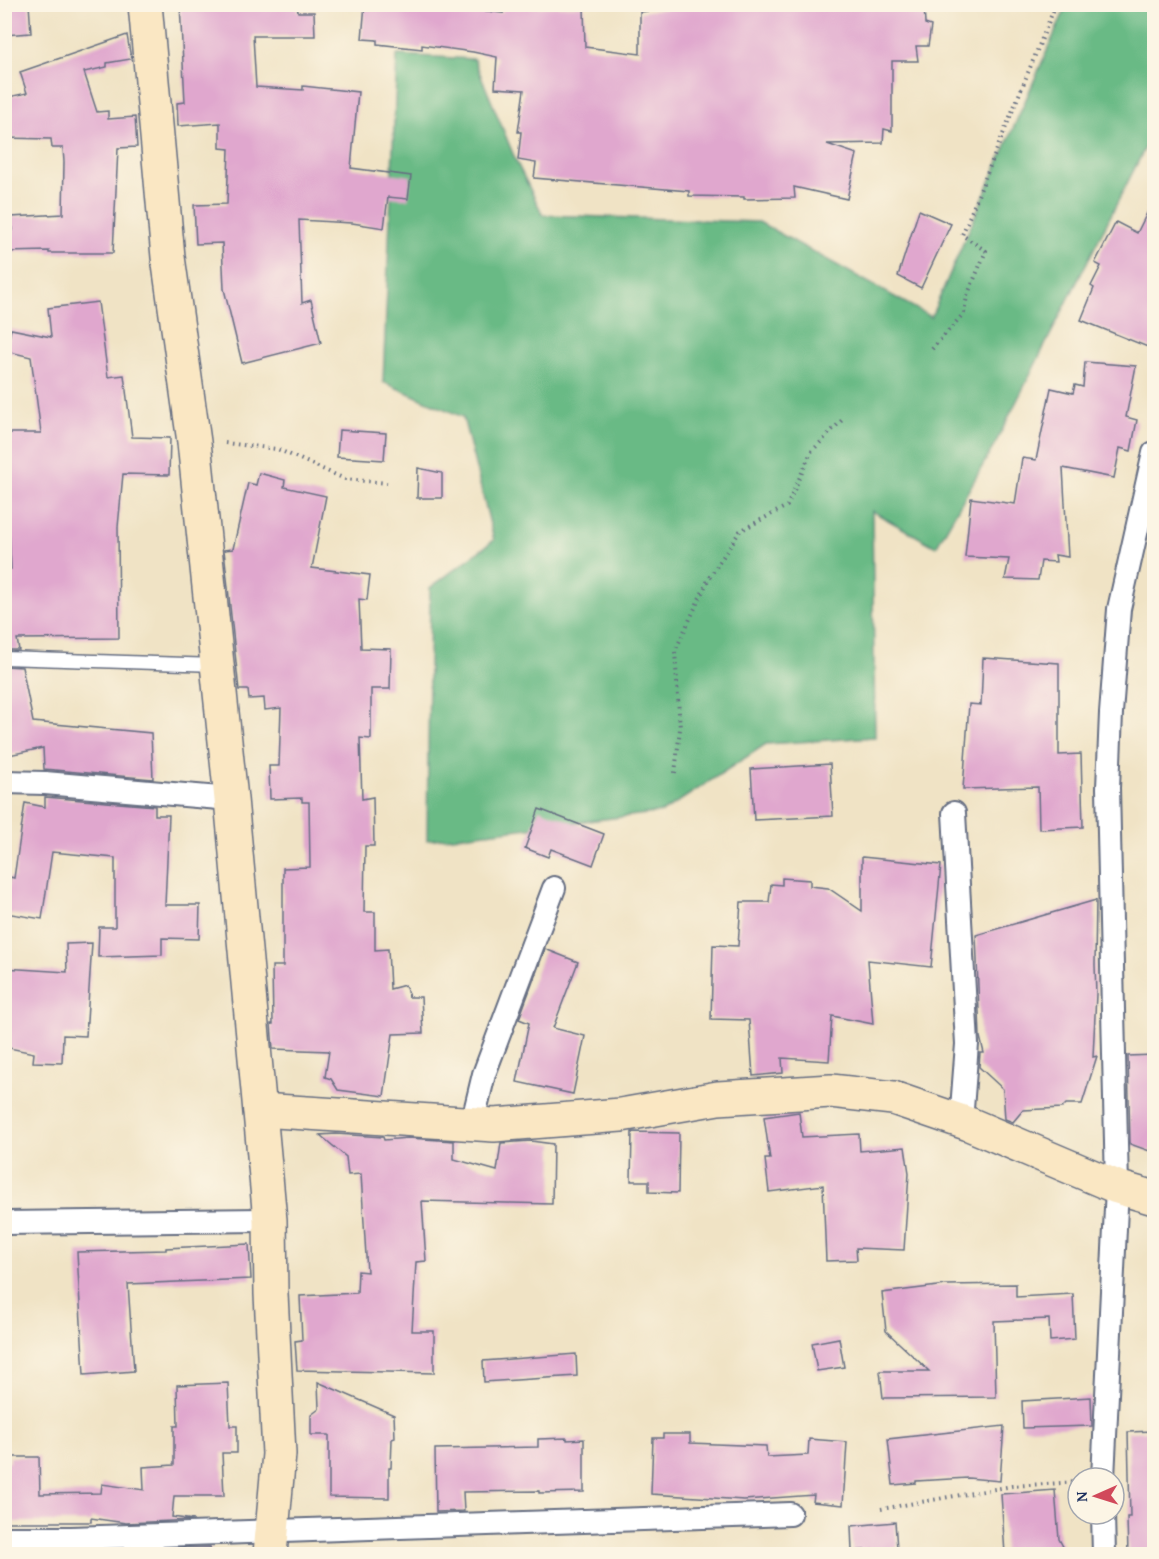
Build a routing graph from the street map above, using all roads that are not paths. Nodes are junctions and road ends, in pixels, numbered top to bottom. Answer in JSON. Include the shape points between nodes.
{"nodes":[{"id":1,"x":145,"y":4,"type":"edge"},
{"id":2,"x":1155,"y":453,"type":"edge"},
{"id":3,"x":1148,"y":511,"type":"edge"},
{"id":4,"x":4,"y":658,"type":"edge"},
{"id":5,"x":218,"y":664,"type":"junction"},
{"id":6,"x":4,"y":782,"type":"edge"},
{"id":7,"x":231,"y":799,"type":"junction"},
{"id":8,"x":954,"y":813,"type":"dead end"},
{"id":9,"x":554,"y":888,"type":"dead end"},
{"id":10,"x":260,"y":1110,"type":"junction"},
{"id":11,"x":961,"y":1122,"type":"junction"},
{"id":12,"x":472,"y":1124,"type":"junction"},
{"id":13,"x":1117,"y":1188,"type":"junction"},
{"id":14,"x":1155,"y":1198,"type":"edge"},
{"id":15,"x":270,"y":1220,"type":"junction"},
{"id":16,"x":4,"y":1223,"type":"edge"},
{"id":17,"x":1104,"y":1466,"type":"edge"},
{"id":18,"x":790,"y":1514,"type":"dead end"},
{"id":19,"x":1103,"y":1526,"type":"edge"},
{"id":20,"x":4,"y":1538,"type":"edge"},
{"id":21,"x":271,"y":1542,"type":"edge"},
{"id":22,"x":1104,"y":1554,"type":"edge"}],
"edges":[{"from":1,"to":5,"type":"street","via":[[168,257],[194,442]]},
{"from":2,"to":3,"type":"street"},
{"from":3,"to":13,"type":"street","via":[[1119,609],[1111,713]]},
{"from":4,"to":5,"type":"lane"},
{"from":5,"to":7,"type":"street"},
{"from":6,"to":7,"type":"street"},
{"from":7,"to":10,"type":"street"},
{"from":8,"to":11,"type":"street","via":[[967,1044]]},
{"from":9,"to":12,"type":"street","via":[[484,1074]]},
{"from":10,"to":12,"type":"street"},
{"from":10,"to":15,"type":"street"},
{"from":11,"to":12,"type":"street","via":[[893,1098],[831,1091],[718,1098],[621,1115]]},
{"from":11,"to":13,"type":"street"},
{"from":13,"to":14,"type":"street"},
{"from":13,"to":17,"type":"street"},
{"from":15,"to":16,"type":"street"},
{"from":15,"to":21,"type":"street","via":[[279,1454]]},
{"from":18,"to":21,"type":"street"},
{"from":19,"to":22,"type":"street"},
{"from":20,"to":21,"type":"street"}]}
